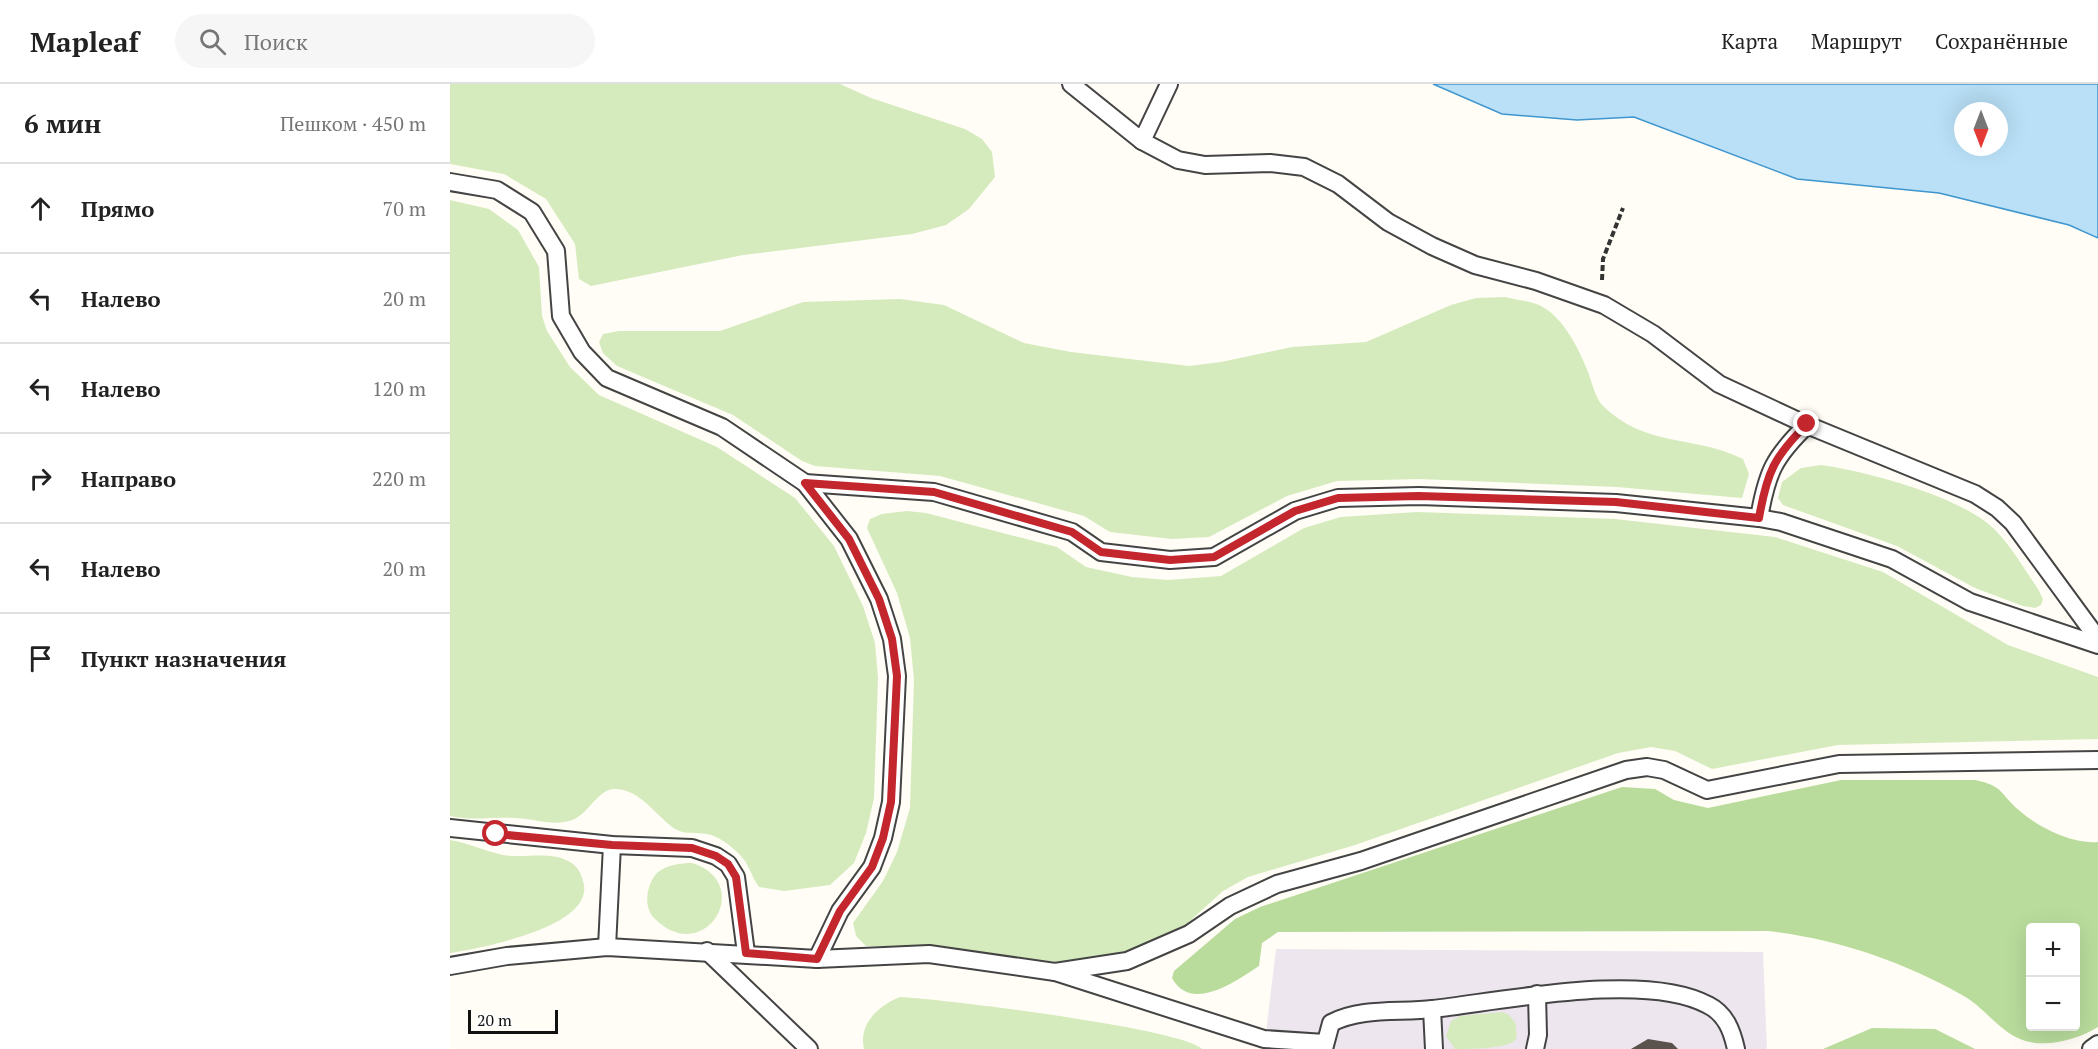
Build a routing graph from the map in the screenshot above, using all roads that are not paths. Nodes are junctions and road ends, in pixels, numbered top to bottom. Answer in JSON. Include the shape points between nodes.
{"nodes":[{"id":1,"x":1071,"y":84,"type":"edge"},
{"id":2,"x":1169,"y":84,"type":"edge"},
{"id":3,"x":1142,"y":141,"type":"junction"},
{"id":4,"x":450,"y":182,"type":"edge"},
{"id":5,"x":1807,"y":424,"type":"junction"},
{"id":6,"x":805,"y":483,"type":"junction"},
{"id":7,"x":1759,"y":518,"type":"junction"},
{"id":8,"x":2098,"y":639,"type":"edge"},
{"id":9,"x":2098,"y":645,"type":"edge"},
{"id":10,"x":2098,"y":760,"type":"edge"},
{"id":11,"x":450,"y":828,"type":"edge"},
{"id":12,"x":612,"y":845,"type":"junction"},
{"id":13,"x":608,"y":947,"type":"junction"},
{"id":14,"x":707,"y":951,"type":"junction"},
{"id":15,"x":746,"y":953,"type":"junction"},
{"id":16,"x":817,"y":959,"type":"junction"},
{"id":17,"x":450,"y":966,"type":"edge"},
{"id":18,"x":1055,"y":972,"type":"junction"},
{"id":19,"x":1537,"y":994,"type":"junction"},
{"id":20,"x":1432,"y":1009,"type":"junction"},
{"id":21,"x":2098,"y":1044,"type":"edge"},
{"id":22,"x":1324,"y":1046,"type":"edge"},
{"id":23,"x":809,"y":1049,"type":"edge"},
{"id":24,"x":1434,"y":1049,"type":"edge"},
{"id":25,"x":1535,"y":1049,"type":"edge"},
{"id":26,"x":1736,"y":1049,"type":"edge"},
{"id":27,"x":2091,"y":1049,"type":"edge"}],
"edges":[{"from":1,"to":3,"type":"lane"},
{"from":2,"to":3,"type":"lane"},
{"from":3,"to":5,"type":"lane","via":[[1178,159],[1205,165],[1270,162],[1304,167],[1338,184],[1388,222],[1432,246],[1475,265],[1536,280],[1604,304],[1653,334],[1719,384]]},
{"from":4,"to":6,"type":"lane","via":[[497,190],[532,212],[556,250],[561,316],[582,352],[607,378],[722,427]]},
{"from":5,"to":7,"type":"lane","via":[[1781,450],[1765,482]]},
{"from":5,"to":8,"type":"lane","via":[[1975,494],[1997,508],[2013,523]]},
{"from":6,"to":7,"type":"lane","via":[[934,492],[1072,532],[1101,552],[1170,560],[1214,557],[1295,511],[1338,498],[1419,496],[1616,502]]},
{"from":6,"to":16,"type":"lane","via":[[849,539],[879,599],[892,639],[897,676],[891,802],[883,838],[872,867],[840,911]]},
{"from":7,"to":9,"type":"lane","via":[[1892,559],[1970,602]]},
{"from":10,"to":18,"type":"lane","via":[[1839,764],[1707,790],[1664,770],[1626,770],[1361,861],[1277,884],[1230,906],[1189,934],[1127,961]]},
{"from":11,"to":12,"type":"lane"},
{"from":12,"to":13,"type":"lane"},
{"from":12,"to":15,"type":"lane","via":[[692,848],[728,864],[736,877]]},
{"from":13,"to":14,"type":"lane"},
{"from":13,"to":17,"type":"lane","via":[[507,956]]},
{"from":14,"to":15,"type":"lane"},
{"from":14,"to":23,"type":"lane"},
{"from":15,"to":16,"type":"lane"},
{"from":16,"to":18,"type":"lane","via":[[929,954]]},
{"from":18,"to":22,"type":"lane","via":[[1264,1039]]},
{"from":19,"to":20,"type":"lane"},
{"from":19,"to":25,"type":"lane"},
{"from":19,"to":26,"type":"lane","via":[[1674,993],[1710,1005],[1730,1026]]},
{"from":20,"to":22,"type":"lane","via":[[1348,1014],[1331,1023]]},
{"from":20,"to":24,"type":"lane"},
{"from":21,"to":27,"type":"lane"}]}
